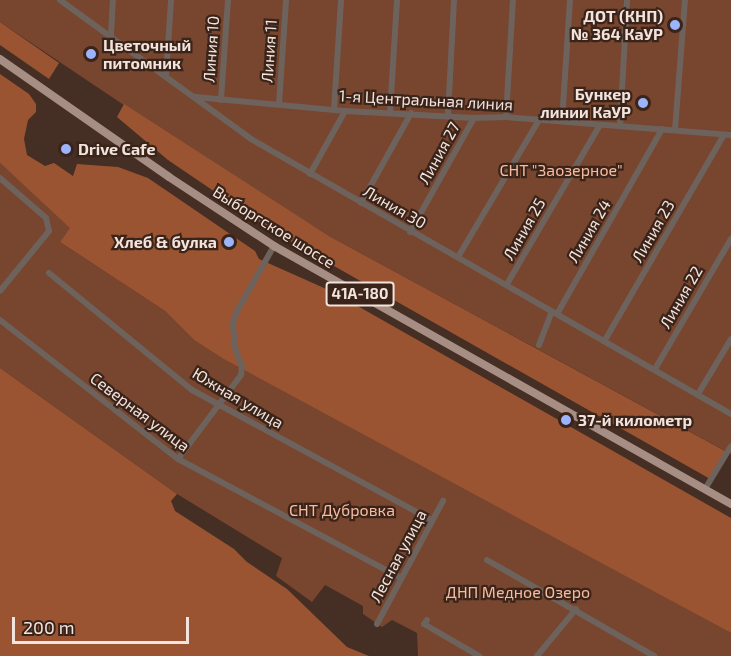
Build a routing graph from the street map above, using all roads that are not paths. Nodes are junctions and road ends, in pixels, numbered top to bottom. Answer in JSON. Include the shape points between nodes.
{"nodes":[{"id":1,"x":60,"y":0,"type":"edge"},
{"id":2,"x":113,"y":0,"type":"edge"},
{"id":3,"x":171,"y":0,"type":"edge"},
{"id":4,"x":228,"y":0,"type":"edge"},
{"id":5,"x":286,"y":0,"type":"edge"},
{"id":6,"x":341,"y":0,"type":"edge"},
{"id":7,"x":397,"y":0,"type":"edge"},
{"id":8,"x":454,"y":0,"type":"edge"},
{"id":9,"x":513,"y":0,"type":"edge"},
{"id":10,"x":570,"y":0,"type":"edge"},
{"id":11,"x":627,"y":0,"type":"edge"},
{"id":12,"x":685,"y":0,"type":"edge"},
{"id":13,"x":111,"y":35,"type":"junction"},
{"id":14,"x":2,"y":60,"type":"edge"},
{"id":15,"x":166,"y":76,"type":"junction"},
{"id":16,"x":192,"y":96,"type":"junction"},
{"id":17,"x":221,"y":100,"type":"junction"},
{"id":18,"x":279,"y":105,"type":"junction"},
{"id":19,"x":334,"y":109,"type":"junction"},
{"id":20,"x":345,"y":111,"type":"junction"},
{"id":21,"x":390,"y":112,"type":"junction"},
{"id":22,"x":411,"y":113,"type":"junction"},
{"id":23,"x":448,"y":115,"type":"junction"},
{"id":24,"x":506,"y":117,"type":"junction"},
{"id":25,"x":474,"y":118,"type":"junction"},
{"id":26,"x":539,"y":120,"type":"junction"},
{"id":27,"x":562,"y":121,"type":"junction"},
{"id":28,"x":600,"y":125,"type":"junction"},
{"id":29,"x":620,"y":126,"type":"junction"},
{"id":30,"x":662,"y":129,"type":"junction"},
{"id":31,"x":675,"y":130,"type":"junction"},
{"id":32,"x":728,"y":135,"type":"edge"},
{"id":33,"x":310,"y":174,"type":"junction"},
{"id":34,"x":2,"y":182,"type":"edge"},
{"id":35,"x":361,"y":203,"type":"junction"},
{"id":36,"x":410,"y":232,"type":"junction"},
{"id":37,"x":731,"y":239,"type":"edge"},
{"id":38,"x":274,"y":246,"type":"junction"},
{"id":39,"x":458,"y":258,"type":"junction"},
{"id":40,"x":49,"y":273,"type":"dead end"},
{"id":41,"x":507,"y":284,"type":"junction"},
{"id":42,"x":0,"y":291,"type":"edge"},
{"id":43,"x":554,"y":314,"type":"junction"},
{"id":44,"x":0,"y":320,"type":"edge"},
{"id":45,"x":731,"y":339,"type":"edge"},
{"id":46,"x":605,"y":340,"type":"junction"},
{"id":47,"x":538,"y":345,"type":"dead end"},
{"id":48,"x":655,"y":369,"type":"junction"},
{"id":49,"x":698,"y":394,"type":"junction"},
{"id":50,"x":220,"y":406,"type":"junction"},
{"id":51,"x":731,"y":414,"type":"edge"},
{"id":52,"x":731,"y":446,"type":"edge"},
{"id":53,"x":178,"y":459,"type":"junction"},
{"id":54,"x":705,"y":489,"type":"junction"},
{"id":55,"x":443,"y":501,"type":"dead end"},
{"id":56,"x":731,"y":504,"type":"edge"},
{"id":57,"x":431,"y":520,"type":"junction"},
{"id":58,"x":487,"y":560,"type":"dead end"},
{"id":59,"x":401,"y":578,"type":"junction"},
{"id":60,"x":576,"y":609,"type":"junction"},
{"id":61,"x":427,"y":620,"type":"dead end"},
{"id":62,"x":376,"y":624,"type":"dead end"},
{"id":63,"x":479,"y":656,"type":"edge"},
{"id":64,"x":537,"y":656,"type":"edge"},
{"id":65,"x":654,"y":656,"type":"edge"}],
"edges":[{"from":1,"to":13,"type":"street","name":"Линия 30"},
{"from":2,"to":13,"type":"street"},
{"from":3,"to":15,"type":"street"},
{"from":4,"to":17,"type":"street","name":"Линия 10"},
{"from":5,"to":18,"type":"street","name":"Линия 11"},
{"from":6,"to":19,"type":"street"},
{"from":7,"to":21,"type":"street"},
{"from":8,"to":23,"type":"street"},
{"from":9,"to":24,"type":"street"},
{"from":10,"to":27,"type":"street"},
{"from":11,"to":29,"type":"street"},
{"from":12,"to":31,"type":"street"},
{"from":13,"to":15,"type":"street","name":"Линия 30"},
{"from":14,"to":38,"type":"main road","name":"Выборгское шоссе","number":"41А-180"},
{"from":15,"to":16,"type":"street","name":"Линия 30"},
{"from":16,"to":17,"type":"street","name":"1-я Центральная линия"},
{"from":16,"to":33,"type":"street","name":"Линия 30","via":[[251,139]]},
{"from":17,"to":18,"type":"street","name":"1-я Центральная линия"},
{"from":18,"to":19,"type":"street","name":"1-я Центральная линия"},
{"from":19,"to":20,"type":"street","name":"1-я Центральная линия"},
{"from":20,"to":21,"type":"street","name":"1-я Центральная линия"},
{"from":20,"to":33,"type":"street"},
{"from":21,"to":22,"type":"street","name":"1-я Центральная линия"},
{"from":22,"to":23,"type":"street","name":"1-я Центральная линия"},
{"from":22,"to":35,"type":"street"},
{"from":23,"to":25,"type":"street","name":"1-я Центральная линия"},
{"from":24,"to":25,"type":"street","name":"1-я Центральная линия"},
{"from":24,"to":26,"type":"street","name":"1-я Центральная линия"},
{"from":25,"to":36,"type":"street","name":"Линия 27"},
{"from":26,"to":27,"type":"street","name":"1-я Центральная линия"},
{"from":26,"to":39,"type":"street"},
{"from":27,"to":28,"type":"street","name":"1-я Центральная линия"},
{"from":28,"to":29,"type":"street","name":"1-я Центральная линия"},
{"from":28,"to":41,"type":"street","name":"Линия 25"},
{"from":29,"to":30,"type":"street","name":"1-я Центральная линия"},
{"from":30,"to":31,"type":"street","name":"1-я Центральная линия"},
{"from":30,"to":43,"type":"street","name":"Линия 24"},
{"from":31,"to":32,"type":"street","name":"1-я Центральная линия"},
{"from":32,"to":46,"type":"street","name":"Линия 23"},
{"from":33,"to":35,"type":"street","name":"Линия 30"},
{"from":34,"to":42,"type":"street","via":[[46,218],[49,231]]},
{"from":35,"to":36,"type":"street","name":"Линия 30"},
{"from":36,"to":39,"type":"street","name":"Линия 30"},
{"from":37,"to":48,"type":"street","name":"Линия 22"},
{"from":38,"to":50,"type":"street","via":[[237,311],[233,332],[241,375]]},
{"from":38,"to":54,"type":"main road","name":"Выборгское шоссе","number":"41А-180"},
{"from":39,"to":41,"type":"street","name":"Линия 30"},
{"from":40,"to":50,"type":"street","name":"Южная улица","via":[[192,390]]},
{"from":41,"to":43,"type":"street","name":"Линия 30"},
{"from":43,"to":46,"type":"street","name":"Линия 30"},
{"from":43,"to":47,"type":"street","name":"Линия 24"},
{"from":44,"to":53,"type":"street","name":"Северная улица"},
{"from":45,"to":49,"type":"street"},
{"from":46,"to":48,"type":"street","name":"Линия 30"},
{"from":48,"to":49,"type":"street","name":"Линия 30"},
{"from":49,"to":51,"type":"street","name":"Линия 30"},
{"from":50,"to":53,"type":"street"},
{"from":50,"to":57,"type":"street","name":"Южная улица"},
{"from":52,"to":54,"type":"street"},
{"from":53,"to":59,"type":"street","name":"Северная улица"},
{"from":54,"to":56,"type":"main road","name":"Выборгское шоссе","number":"41А-180"},
{"from":55,"to":57,"type":"street","name":"Лесная улица"},
{"from":57,"to":59,"type":"street","name":"Лесная улица"},
{"from":58,"to":60,"type":"street"},
{"from":59,"to":62,"type":"street","name":"Лесная улица"},
{"from":60,"to":64,"type":"street"},
{"from":60,"to":65,"type":"street"},
{"from":61,"to":63,"type":"street","via":[[424,624]]}]}
